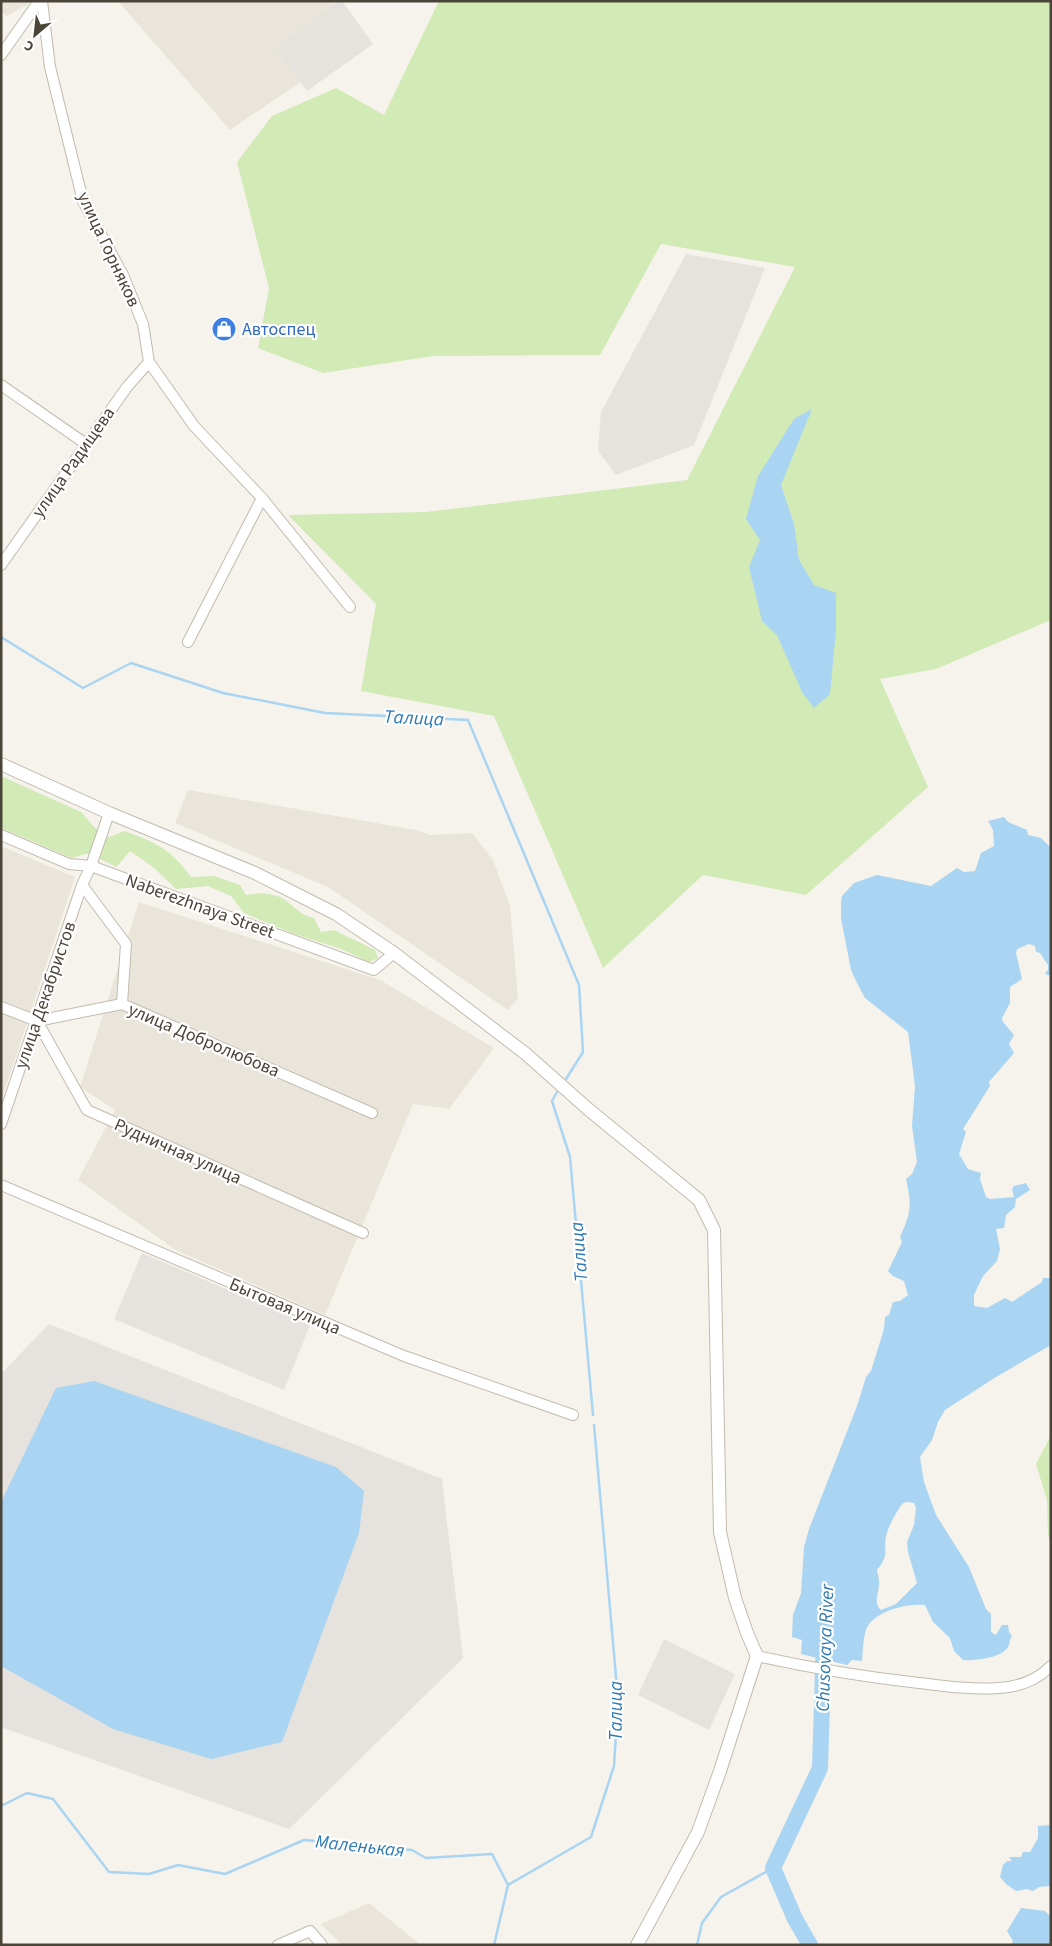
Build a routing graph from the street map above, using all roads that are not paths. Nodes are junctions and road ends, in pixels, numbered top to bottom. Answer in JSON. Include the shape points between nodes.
{"nodes":[{"id":1,"x":40,"y":1,"type":"edge"},
{"id":2,"x":1,"y":55,"type":"edge"},
{"id":3,"x":149,"y":362,"type":"junction"},
{"id":4,"x":1,"y":385,"type":"edge"},
{"id":5,"x":86,"y":444,"type":"junction"},
{"id":6,"x":262,"y":498,"type":"junction"},
{"id":7,"x":1,"y":565,"type":"edge"},
{"id":8,"x":350,"y":607,"type":"dead end"},
{"id":9,"x":188,"y":642,"type":"dead end"},
{"id":10,"x":1,"y":764,"type":"edge"},
{"id":11,"x":110,"y":813,"type":"junction"},
{"id":12,"x":1,"y":835,"type":"edge"},
{"id":13,"x":91,"y":866,"type":"junction"},
{"id":14,"x":82,"y":885,"type":"junction"},
{"id":15,"x":394,"y":953,"type":"junction"},
{"id":16,"x":122,"y":1004,"type":"junction"},
{"id":17,"x":1,"y":1007,"type":"edge"},
{"id":18,"x":37,"y":1021,"type":"junction"},
{"id":19,"x":372,"y":1113,"type":"dead end"},
{"id":20,"x":1,"y":1124,"type":"edge"},
{"id":21,"x":1,"y":1185,"type":"edge"},
{"id":22,"x":363,"y":1233,"type":"dead end"},
{"id":23,"x":573,"y":1415,"type":"dead end"},
{"id":24,"x":757,"y":1656,"type":"junction"},
{"id":25,"x":1051,"y":1666,"type":"edge"},
{"id":26,"x":278,"y":1945,"type":"edge"},
{"id":27,"x":322,"y":1945,"type":"edge"},
{"id":28,"x":637,"y":1945,"type":"edge"}],
"edges":[{"from":1,"to":2,"type":"street"},
{"from":1,"to":3,"type":"street","name":"улица Горняков","via":[[50,67],[83,201],[123,275],[143,324]]},
{"from":3,"to":5,"type":"street","name":"улица Радищева"},
{"from":3,"to":6,"type":"street","name":"улица Горняков","via":[[194,426]]},
{"from":4,"to":5,"type":"street"},
{"from":5,"to":7,"type":"street","name":"улица Радищева"},
{"from":6,"to":8,"type":"street","name":"улица Горняков"},
{"from":6,"to":9,"type":"street"},
{"from":10,"to":11,"type":"street"},
{"from":11,"to":13,"type":"street","name":"улица Декабристов"},
{"from":11,"to":15,"type":"street","via":[[255,873],[336,914]]},
{"from":12,"to":13,"type":"street","name":"Naberezhnaya Street","via":[[69,864]]},
{"from":13,"to":14,"type":"street","name":"улица Декабристов"},
{"from":13,"to":15,"type":"street","name":"Naberezhnaya Street","via":[[374,970]]},
{"from":14,"to":16,"type":"street","via":[[126,944]]},
{"from":14,"to":18,"type":"street","name":"улица Декабристов"},
{"from":15,"to":24,"type":"street","via":[[526,1054],[699,1200],[714,1230],[720,1532],[735,1598]]},
{"from":16,"to":18,"type":"street","name":"улица Добролюбова"},
{"from":16,"to":19,"type":"street","name":"улица Добролюбова"},
{"from":17,"to":18,"type":"street"},
{"from":18,"to":20,"type":"street","name":"улица Декабристов"},
{"from":18,"to":22,"type":"street","name":"Рудничная улица","via":[[87,1110]]},
{"from":21,"to":23,"type":"street","name":"Бытовая улица","via":[[404,1356]]},
{"from":24,"to":25,"type":"street","via":[[862,1676],[967,1688],[1001,1688],[1031,1681]]},
{"from":24,"to":28,"type":"street","via":[[698,1832]]},
{"from":26,"to":27,"type":"street","via":[[310,1930]]}]}
